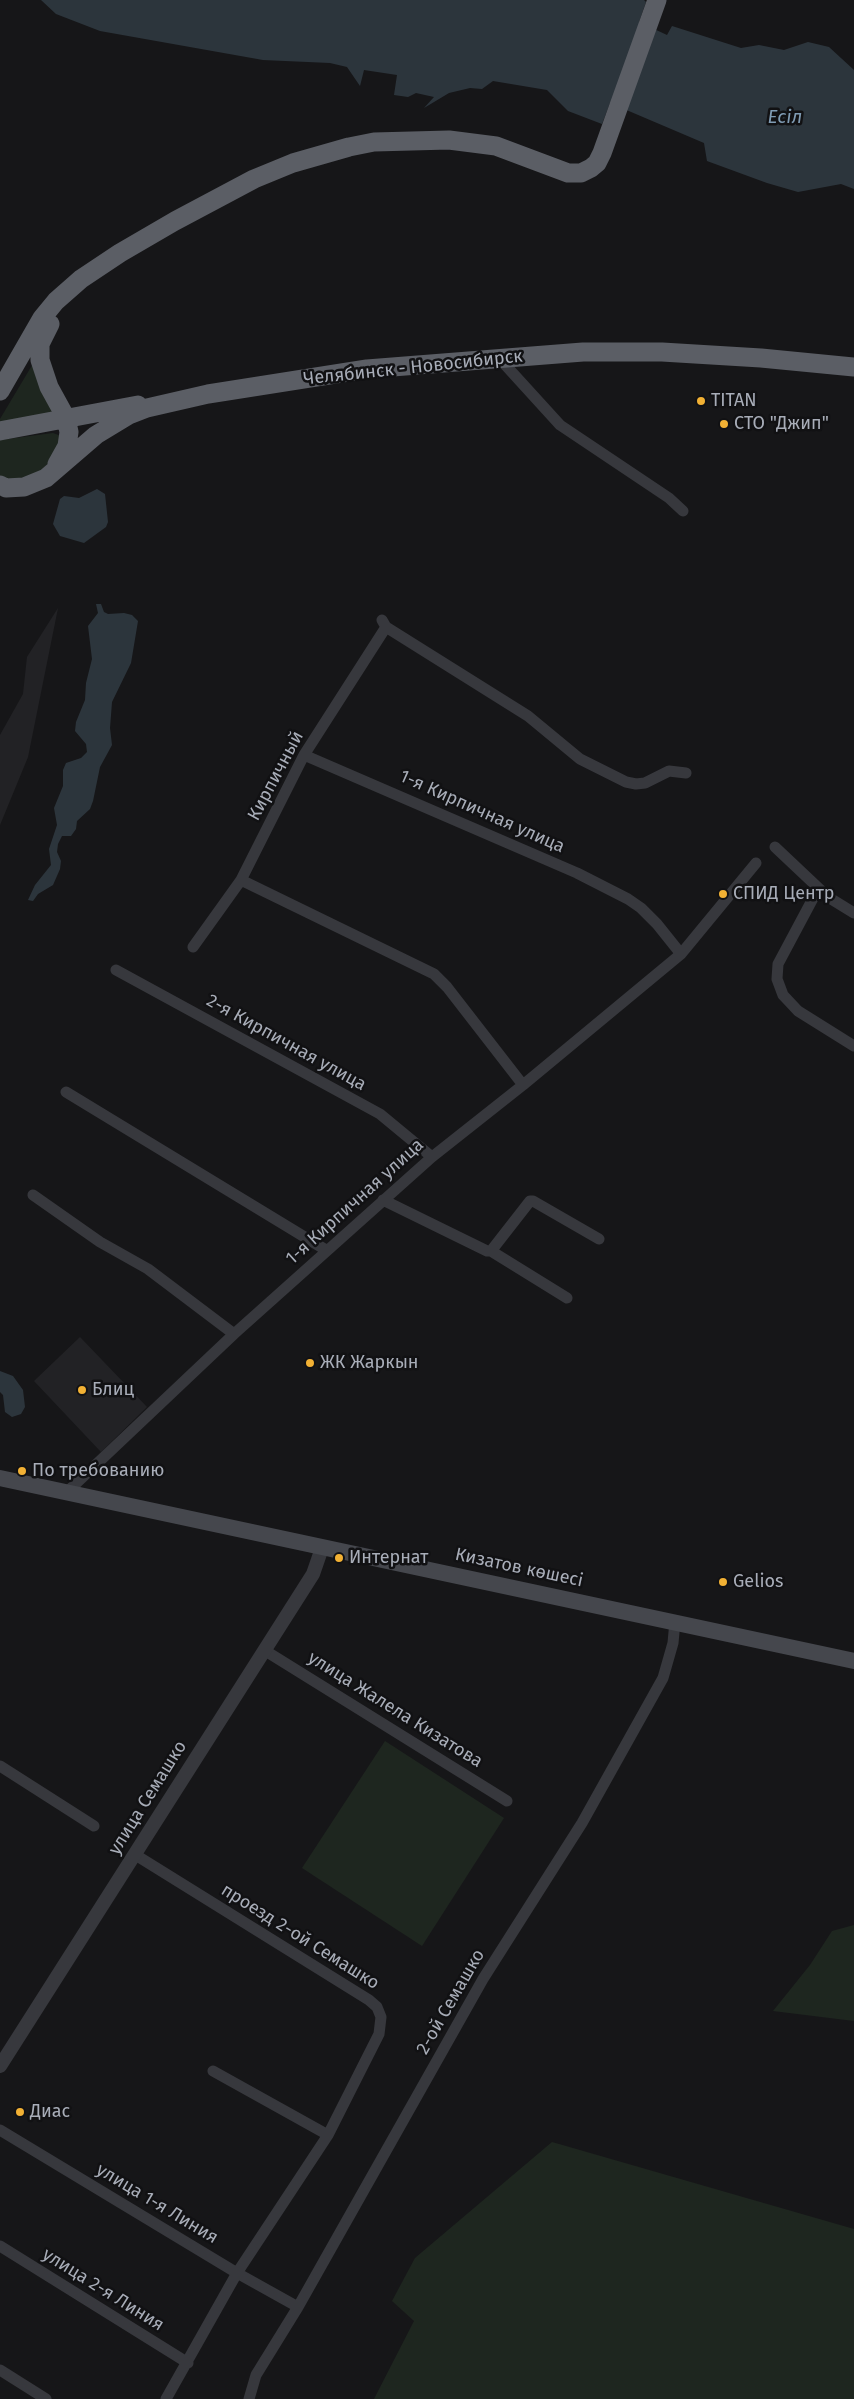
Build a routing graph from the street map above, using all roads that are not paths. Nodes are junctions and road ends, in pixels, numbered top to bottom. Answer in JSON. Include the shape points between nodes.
{"nodes":[{"id":1,"x":657,"y":0,"type":"edge"},
{"id":2,"x":329,"y":152,"type":"junction"},
{"id":3,"x":499,"y":358,"type":"junction"},
{"id":4,"x":854,"y":368,"type":"edge"},
{"id":5,"x":0,"y":391,"type":"edge"},
{"id":6,"x":208,"y":394,"type":"junction"},
{"id":7,"x":66,"y":418,"type":"junction"},
{"id":8,"x":35,"y":424,"type":"junction"},
{"id":9,"x":0,"y":431,"type":"edge"},
{"id":10,"x":67,"y":446,"type":"junction"},
{"id":11,"x":46,"y":478,"type":"junction"},
{"id":12,"x":0,"y":486,"type":"edge"},
{"id":13,"x":683,"y":511,"type":"dead end"},
{"id":14,"x":304,"y":755,"type":"junction"},
{"id":15,"x":686,"y":773,"type":"dead end"},
{"id":16,"x":775,"y":846,"type":"dead end"},
{"id":17,"x":756,"y":863,"type":"dead end"},
{"id":18,"x":241,"y":880,"type":"junction"},
{"id":19,"x":818,"y":889,"type":"junction"},
{"id":20,"x":854,"y":913,"type":"edge"},
{"id":21,"x":192,"y":947,"type":"dead end"},
{"id":22,"x":681,"y":954,"type":"junction"},
{"id":23,"x":116,"y":970,"type":"dead end"},
{"id":24,"x":854,"y":1046,"type":"edge"},
{"id":25,"x":523,"y":1085,"type":"junction"},
{"id":26,"x":66,"y":1092,"type":"dead end"},
{"id":27,"x":432,"y":1157,"type":"junction"},
{"id":28,"x":33,"y":1195,"type":"dead end"},
{"id":29,"x":383,"y":1200,"type":"junction"},
{"id":30,"x":599,"y":1239,"type":"dead end"},
{"id":31,"x":326,"y":1250,"type":"junction"},
{"id":32,"x":491,"y":1251,"type":"junction"},
{"id":33,"x":567,"y":1298,"type":"dead end"},
{"id":34,"x":234,"y":1334,"type":"junction"},
{"id":35,"x":0,"y":1478,"type":"edge"},
{"id":36,"x":67,"y":1492,"type":"junction"},
{"id":37,"x":322,"y":1548,"type":"junction"},
{"id":38,"x":676,"y":1621,"type":"junction"},
{"id":39,"x":264,"y":1650,"type":"junction"},
{"id":40,"x":854,"y":1661,"type":"edge"},
{"id":41,"x":0,"y":1766,"type":"edge"},
{"id":42,"x":507,"y":1801,"type":"dead end"},
{"id":43,"x":94,"y":1826,"type":"dead end"},
{"id":44,"x":134,"y":1854,"type":"junction"},
{"id":45,"x":0,"y":2066,"type":"edge"},
{"id":46,"x":213,"y":2071,"type":"dead end"},
{"id":47,"x":0,"y":2130,"type":"edge"},
{"id":48,"x":328,"y":2135,"type":"junction"},
{"id":49,"x":0,"y":2246,"type":"edge"},
{"id":50,"x":237,"y":2274,"type":"junction"},
{"id":51,"x":298,"y":2307,"type":"junction"},
{"id":52,"x":188,"y":2363,"type":"junction"},
{"id":53,"x":0,"y":2370,"type":"edge"},
{"id":54,"x":46,"y":2399,"type":"edge"},
{"id":55,"x":166,"y":2399,"type":"edge"},
{"id":56,"x":249,"y":2399,"type":"edge"}],
"edges":[{"from":1,"to":2,"type":"highway","via":[[604,148],[595,166],[581,173],[557,170],[496,146],[449,140],[374,142]]},
{"from":2,"to":5,"type":"highway","via":[[254,179],[128,248],[81,278],[42,318]]},
{"from":2,"to":7,"type":"highway","via":[[274,174],[227,198],[94,280],[58,311],[44,334],[39,356],[43,375]]},
{"from":3,"to":4,"type":"highway","name":"Челябинск - Новосибирск","via":[[584,352],[662,352]]},
{"from":3,"to":6,"type":"highway","name":"Челябинск - Новосибирск","via":[[367,368]]},
{"from":3,"to":13,"type":"street","via":[[560,425],[669,498]]},
{"from":6,"to":7,"type":"highway"},
{"from":6,"to":11,"type":"highway","name":"Челябинск - Новосибирск","via":[[129,415],[96,435]]},
{"from":7,"to":8,"type":"highway"},
{"from":7,"to":10,"type":"highway"},
{"from":8,"to":9,"type":"highway"},
{"from":8,"to":10,"type":"highway","via":[[58,428],[65,436]]},
{"from":10,"to":11,"type":"highway","via":[[61,460]]},
{"from":11,"to":12,"type":"highway","name":"Челябинск - Новосибирск","via":[[24,487]]},
{"from":14,"to":15,"type":"street","name":"Кирпичный","via":[[384,624],[528,716],[580,759],[626,782],[645,783],[669,771]]},
{"from":14,"to":18,"type":"street","name":"Кирпичный"},
{"from":14,"to":22,"type":"street","name":"1-я Кирпичная улица","via":[[578,873],[622,896],[641,908]]},
{"from":16,"to":19,"type":"street"},
{"from":17,"to":22,"type":"street","name":"1-я Кирпичная улица"},
{"from":18,"to":21,"type":"street","name":"Кирпичный"},
{"from":18,"to":25,"type":"street","via":[[434,974]]},
{"from":19,"to":20,"type":"street"},
{"from":19,"to":24,"type":"street","via":[[778,964],[777,979],[783,995],[798,1011]]},
{"from":22,"to":25,"type":"street","name":"1-я Кирпичная улица"},
{"from":23,"to":27,"type":"street","name":"2-я Кирпичная улица","via":[[380,1114]]},
{"from":25,"to":27,"type":"street","name":"1-я Кирпичная улица"},
{"from":26,"to":31,"type":"street"},
{"from":27,"to":29,"type":"street","name":"1-я Кирпичная улица"},
{"from":28,"to":34,"type":"street","via":[[100,1242],[148,1269]]},
{"from":29,"to":31,"type":"street","name":"1-я Кирпичная улица"},
{"from":29,"to":32,"type":"street"},
{"from":30,"to":32,"type":"street","via":[[533,1201]]},
{"from":31,"to":34,"type":"street","name":"1-я Кирпичная улица"},
{"from":32,"to":33,"type":"street"},
{"from":34,"to":36,"type":"street","name":"1-я Кирпичная улица"},
{"from":35,"to":36,"type":"main road","name":"Кизатов көшесі"},
{"from":36,"to":37,"type":"main road","name":"Кизатов көшесі"},
{"from":37,"to":38,"type":"main road","name":"Кизатов көшесі"},
{"from":37,"to":39,"type":"street","name":"улица Семашко","via":[[313,1574]]},
{"from":38,"to":40,"type":"main road","name":"Кизатов көшесі"},
{"from":38,"to":51,"type":"street","name":"2-ой Семашко","via":[[663,1678],[582,1822],[478,1988]]},
{"from":39,"to":42,"type":"street","name":"улица Жалела Кизатова"},
{"from":39,"to":44,"type":"street","name":"улица Семашко"},
{"from":41,"to":43,"type":"street"},
{"from":44,"to":45,"type":"street","name":"улица Семашко"},
{"from":44,"to":48,"type":"street","name":"проезд 2-ой Семашко","via":[[376,2007],[381,2016],[379,2034]]},
{"from":46,"to":48,"type":"street"},
{"from":47,"to":50,"type":"street","name":"улица 1-я Линия"},
{"from":48,"to":50,"type":"street","name":"проезд 2-ой Семашко"},
{"from":49,"to":52,"type":"street","name":"улица 2-я Линия"},
{"from":50,"to":51,"type":"street","name":"улица 1-я Линия"},
{"from":50,"to":52,"type":"street","name":"проезд 2-ой Семашко"},
{"from":51,"to":56,"type":"street","name":"2-ой Семашко","via":[[256,2375]]},
{"from":52,"to":55,"type":"street","name":"проезд 2-ой Семашко"},
{"from":53,"to":54,"type":"street"}]}
